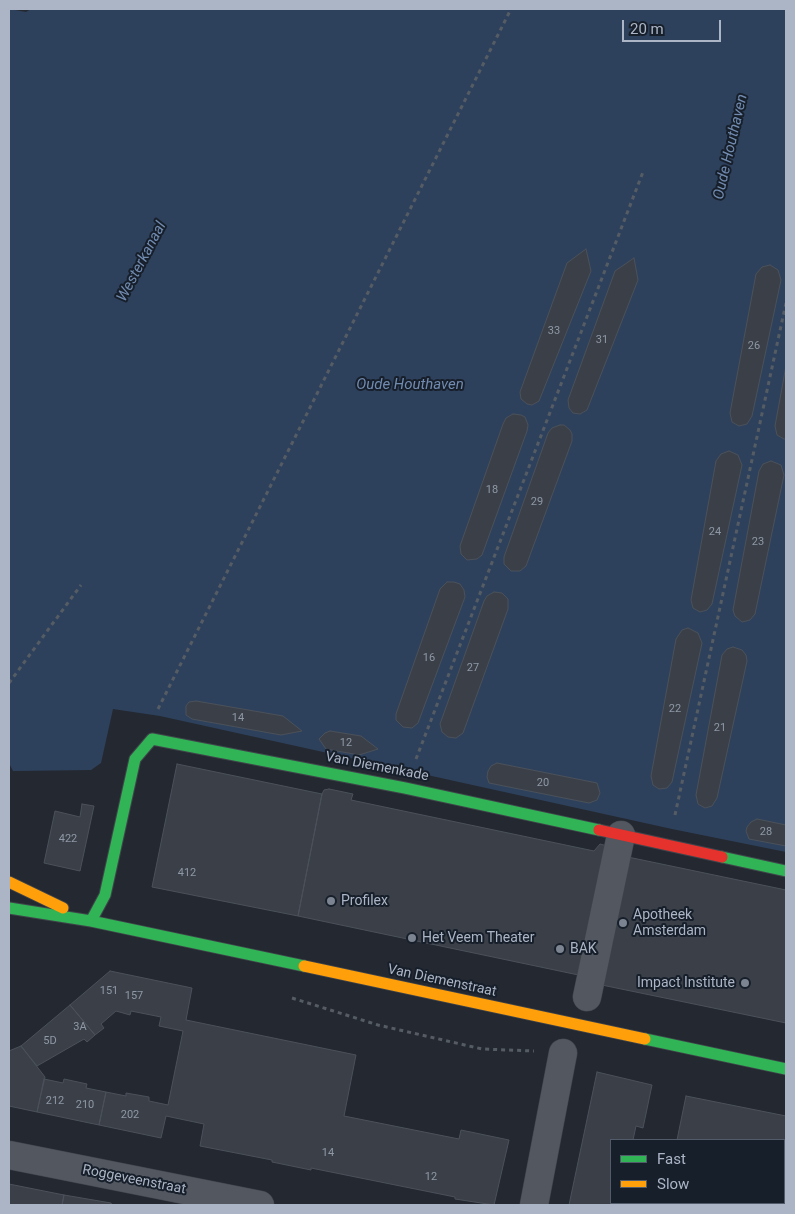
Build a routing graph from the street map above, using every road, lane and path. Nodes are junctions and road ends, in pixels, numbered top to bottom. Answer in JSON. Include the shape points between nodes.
{"nodes":[{"id":1,"x":511,"y":9,"type":"edge"},
{"id":2,"x":643,"y":172,"type":"dead end"},
{"id":3,"x":786,"y":303,"type":"edge"},
{"id":4,"x":81,"y":585,"type":"dead end"},
{"id":5,"x":9,"y":683,"type":"edge"},
{"id":6,"x":152,"y":739,"type":"junction"},
{"id":7,"x":406,"y":788,"type":"junction"},
{"id":8,"x":621,"y":835,"type":"junction"},
{"id":9,"x":668,"y":845,"type":"junction"},
{"id":10,"x":786,"y":871,"type":"edge"},
{"id":11,"x":9,"y":891,"type":"edge"},
{"id":12,"x":91,"y":921,"type":"junction"},
{"id":13,"x":587,"y":997,"type":"dead end"},
{"id":14,"x":563,"y":1053,"type":"dead end"},
{"id":15,"x":786,"y":1069,"type":"edge"},
{"id":16,"x":9,"y":1155,"type":"edge"},
{"id":17,"x":260,"y":1205,"type":"edge"},
{"id":18,"x":534,"y":1205,"type":"edge"}],
"edges":[{"from":1,"to":6,"type":"path","via":[[158,711]]},
{"from":2,"to":7,"type":"path"},
{"from":3,"to":9,"type":"path"},
{"from":4,"to":5,"type":"path"},
{"from":6,"to":7,"type":"main road","name":"Van Diemenkade"},
{"from":6,"to":12,"type":"main road","via":[[135,759],[105,895]]},
{"from":7,"to":8,"type":"main road","name":"Van Diemenkade"},
{"from":8,"to":9,"type":"main road","name":"Van Diemenkade"},
{"from":8,"to":13,"type":"street"},
{"from":9,"to":10,"type":"main road","name":"Van Diemenkade"},
{"from":11,"to":12,"type":"main road","name":"Van Diemenstraat"},
{"from":11,"to":12,"type":"main road","name":"Van Diemenstraat"},
{"from":12,"to":15,"type":"main road","name":"Van Diemenstraat"},
{"from":14,"to":18,"type":"street"},
{"from":16,"to":17,"type":"street","name":"Roggeveenstraat"}]}
